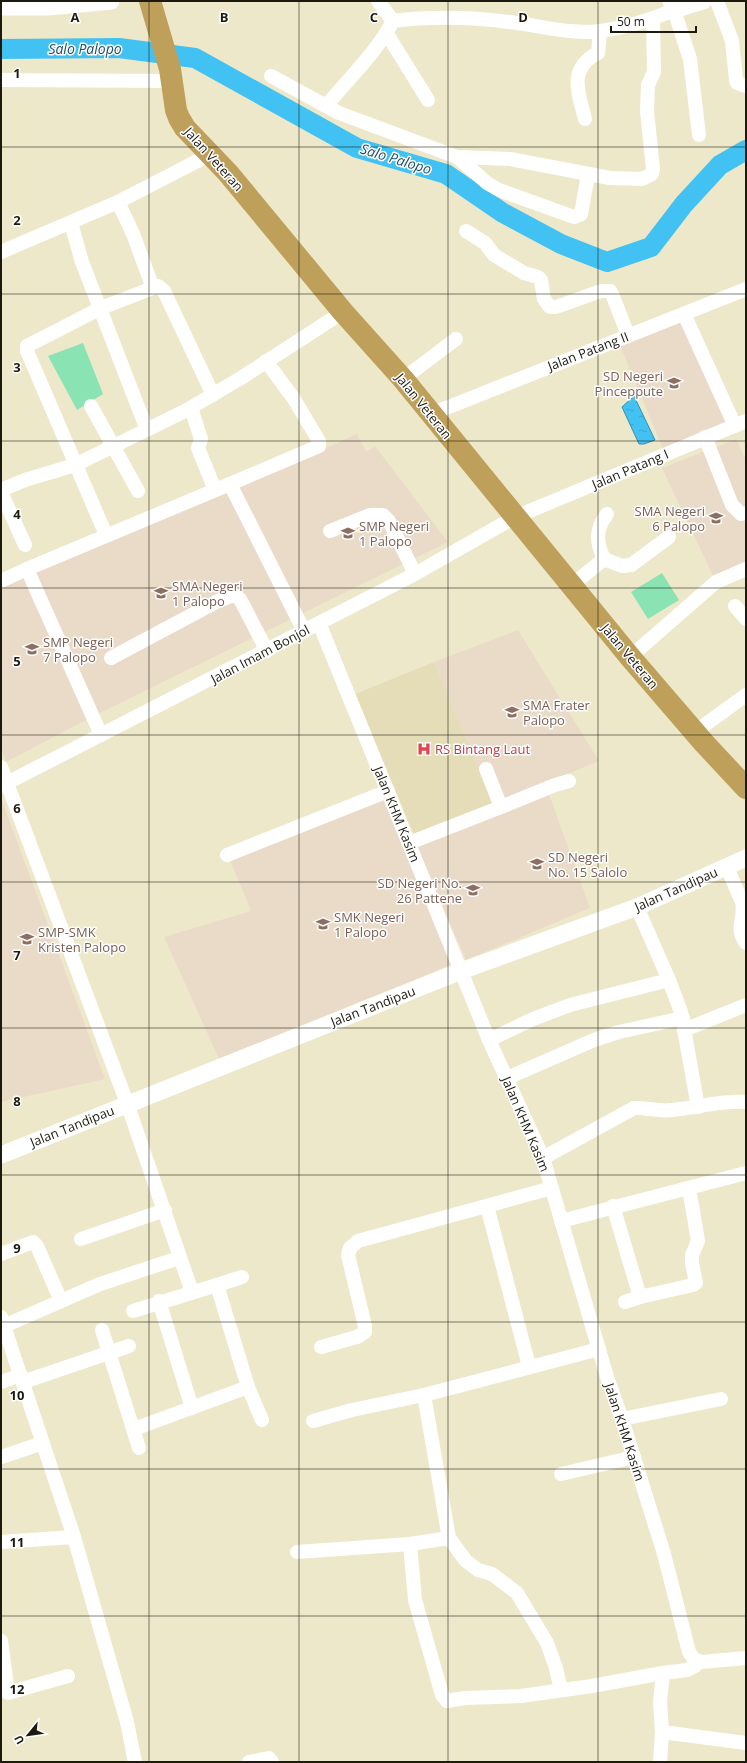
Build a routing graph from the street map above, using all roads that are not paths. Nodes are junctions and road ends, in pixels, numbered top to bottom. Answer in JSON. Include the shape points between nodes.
{"nodes":[{"id":1,"x":111,"y":1,"type":"edge"},
{"id":2,"x":150,"y":1,"type":"edge"},
{"id":3,"x":378,"y":1,"type":"edge"},
{"id":4,"x":703,"y":1,"type":"edge"},
{"id":5,"x":717,"y":1,"type":"edge"},
{"id":6,"x":672,"y":6,"type":"edge"},
{"id":7,"x":1,"y":7,"type":"edge"},
{"id":8,"x":653,"y":19,"type":"junction"},
{"id":9,"x":393,"y":20,"type":"junction"},
{"id":10,"x":600,"y":32,"type":"junction"},
{"id":11,"x":387,"y":34,"type":"junction"},
{"id":12,"x":171,"y":75,"type":"junction"},
{"id":13,"x":270,"y":76,"type":"dead end"},
{"id":14,"x":1,"y":80,"type":"edge"},
{"id":15,"x":746,"y":86,"type":"edge"},
{"id":16,"x":428,"y":100,"type":"dead end"},
{"id":17,"x":326,"y":106,"type":"junction"},
{"id":18,"x":585,"y":119,"type":"dead end"},
{"id":19,"x":699,"y":135,"type":"dead end"},
{"id":20,"x":209,"y":155,"type":"junction"},
{"id":21,"x":457,"y":157,"type":"junction"},
{"id":22,"x":588,"y":175,"type":"junction"},
{"id":23,"x":118,"y":202,"type":"junction"},
{"id":24,"x":71,"y":223,"type":"junction"},
{"id":25,"x":466,"y":231,"type":"dead end"},
{"id":26,"x":1,"y":252,"type":"edge"},
{"id":27,"x":153,"y":288,"type":"junction"},
{"id":28,"x":746,"y":289,"type":"edge"},
{"id":29,"x":101,"y":308,"type":"junction"},
{"id":30,"x":343,"y":312,"type":"junction"},
{"id":31,"x":684,"y":314,"type":"junction"},
{"id":32,"x":628,"y":335,"type":"junction"},
{"id":33,"x":456,"y":339,"type":"dead end"},
{"id":34,"x":266,"y":361,"type":"junction"},
{"id":35,"x":402,"y":379,"type":"junction"},
{"id":36,"x":213,"y":395,"type":"junction"},
{"id":37,"x":91,"y":406,"type":"dead end"},
{"id":38,"x":191,"y":408,"type":"junction"},
{"id":39,"x":430,"y":414,"type":"junction"},
{"id":40,"x":741,"y":424,"type":"edge"},
{"id":41,"x":147,"y":430,"type":"junction"},
{"id":42,"x":705,"y":437,"type":"junction"},
{"id":43,"x":114,"y":446,"type":"junction"},
{"id":44,"x":75,"y":465,"type":"junction"},
{"id":45,"x":230,"y":484,"type":"junction"},
{"id":46,"x":215,"y":490,"type":"junction"},
{"id":47,"x":1,"y":491,"type":"edge"},
{"id":48,"x":138,"y":491,"type":"dead end"},
{"id":49,"x":746,"y":513,"type":"edge"},
{"id":50,"x":607,"y":514,"type":"dead end"},
{"id":51,"x":515,"y":517,"type":"junction"},
{"id":52,"x":330,"y":530,"type":"dead end"},
{"id":53,"x":106,"y":535,"type":"junction"},
{"id":54,"x":669,"y":537,"type":"dead end"},
{"id":55,"x":25,"y":545,"type":"dead end"},
{"id":56,"x":604,"y":559,"type":"junction"},
{"id":57,"x":27,"y":569,"type":"junction"},
{"id":58,"x":746,"y":570,"type":"edge"},
{"id":59,"x":415,"y":574,"type":"junction"},
{"id":60,"x":1,"y":581,"type":"edge"},
{"id":61,"x":572,"y":586,"type":"junction"},
{"id":62,"x":735,"y":606,"type":"dead end"},
{"id":63,"x":746,"y":619,"type":"edge"},
{"id":64,"x":319,"y":623,"type":"junction"},
{"id":65,"x":304,"y":630,"type":"junction"},
{"id":66,"x":267,"y":650,"type":"junction"},
{"id":67,"x":630,"y":657,"type":"junction"},
{"id":68,"x":111,"y":658,"type":"dead end"},
{"id":69,"x":746,"y":695,"type":"edge"},
{"id":70,"x":695,"y":732,"type":"junction"},
{"id":71,"x":101,"y":735,"type":"junction"},
{"id":72,"x":1,"y":767,"type":"edge"},
{"id":73,"x":486,"y":769,"type":"dead end"},
{"id":74,"x":569,"y":781,"type":"dead end"},
{"id":75,"x":4,"y":784,"type":"edge"},
{"id":76,"x":746,"y":788,"type":"edge"},
{"id":77,"x":388,"y":791,"type":"junction"},
{"id":78,"x":501,"y":807,"type":"junction"},
{"id":79,"x":409,"y":843,"type":"junction"},
{"id":80,"x":227,"y":855,"type":"dead end"},
{"id":81,"x":746,"y":858,"type":"edge"},
{"id":82,"x":727,"y":867,"type":"junction"},
{"id":83,"x":637,"y":907,"type":"junction"},
{"id":84,"x":746,"y":943,"type":"edge"},
{"id":85,"x":462,"y":971,"type":"junction"},
{"id":86,"x":669,"y":980,"type":"junction"},
{"id":87,"x":746,"y":1005,"type":"edge"},
{"id":88,"x":683,"y":1024,"type":"junction"},
{"id":89,"x":489,"y":1040,"type":"junction"},
{"id":90,"x":506,"y":1078,"type":"junction"},
{"id":91,"x":746,"y":1102,"type":"edge"},
{"id":92,"x":127,"y":1103,"type":"junction"},
{"id":93,"x":698,"y":1107,"type":"junction"},
{"id":94,"x":1,"y":1155,"type":"edge"},
{"id":95,"x":543,"y":1158,"type":"junction"},
{"id":96,"x":746,"y":1173,"type":"edge"},
{"id":97,"x":552,"y":1188,"type":"junction"},
{"id":98,"x":689,"y":1188,"type":"junction"},
{"id":99,"x":487,"y":1206,"type":"junction"},
{"id":100,"x":613,"y":1206,"type":"junction"},
{"id":101,"x":165,"y":1210,"type":"junction"},
{"id":102,"x":561,"y":1220,"type":"junction"},
{"id":103,"x":81,"y":1239,"type":"dead end"},
{"id":104,"x":1,"y":1254,"type":"edge"},
{"id":105,"x":179,"y":1258,"type":"junction"},
{"id":106,"x":242,"y":1277,"type":"dead end"},
{"id":107,"x":218,"y":1285,"type":"junction"},
{"id":108,"x":192,"y":1292,"type":"junction"},
{"id":109,"x":640,"y":1298,"type":"junction"},
{"id":110,"x":61,"y":1301,"type":"junction"},
{"id":111,"x":159,"y":1301,"type":"junction"},
{"id":112,"x":625,"y":1302,"type":"dead end"},
{"id":113,"x":133,"y":1310,"type":"dead end"},
{"id":114,"x":3,"y":1321,"type":"edge"},
{"id":115,"x":102,"y":1330,"type":"dead end"},
{"id":116,"x":129,"y":1346,"type":"dead end"},
{"id":117,"x":321,"y":1346,"type":"dead end"},
{"id":118,"x":599,"y":1349,"type":"junction"},
{"id":119,"x":109,"y":1354,"type":"junction"},
{"id":120,"x":529,"y":1366,"type":"junction"},
{"id":121,"x":22,"y":1379,"type":"junction"},
{"id":122,"x":1,"y":1382,"type":"edge"},
{"id":123,"x":248,"y":1387,"type":"junction"},
{"id":124,"x":424,"y":1395,"type":"junction"},
{"id":125,"x":721,"y":1399,"type":"dead end"},
{"id":126,"x":192,"y":1408,"type":"junction"},
{"id":127,"x":622,"y":1419,"type":"junction"},
{"id":128,"x":262,"y":1420,"type":"dead end"},
{"id":129,"x":313,"y":1421,"type":"dead end"},
{"id":130,"x":134,"y":1429,"type":"junction"},
{"id":131,"x":43,"y":1443,"type":"junction"},
{"id":132,"x":139,"y":1448,"type":"dead end"},
{"id":133,"x":1,"y":1457,"type":"edge"},
{"id":134,"x":634,"y":1457,"type":"junction"},
{"id":135,"x":561,"y":1474,"type":"dead end"},
{"id":136,"x":74,"y":1537,"type":"junction"},
{"id":137,"x":449,"y":1538,"type":"junction"},
{"id":138,"x":1,"y":1542,"type":"edge"},
{"id":139,"x":410,"y":1544,"type":"junction"},
{"id":140,"x":297,"y":1552,"type":"dead end"},
{"id":141,"x":1,"y":1641,"type":"edge"},
{"id":142,"x":694,"y":1657,"type":"junction"},
{"id":143,"x":746,"y":1658,"type":"edge"},
{"id":144,"x":663,"y":1673,"type":"junction"},
{"id":145,"x":68,"y":1676,"type":"dead end"},
{"id":146,"x":561,"y":1690,"type":"junction"},
{"id":147,"x":4,"y":1694,"type":"edge"},
{"id":148,"x":662,"y":1732,"type":"junction"},
{"id":149,"x":746,"y":1743,"type":"edge"},
{"id":150,"x":135,"y":1762,"type":"edge"},
{"id":151,"x":249,"y":1762,"type":"edge"},
{"id":152,"x":272,"y":1762,"type":"edge"},
{"id":153,"x":660,"y":1762,"type":"edge"}],
"edges":[{"from":1,"to":7,"type":"street","via":[[48,7]]},
{"from":2,"to":12,"type":"highway","name":"Jalan Veteran"},
{"from":3,"to":9,"type":"street"},
{"from":4,"to":6,"type":"street"},
{"from":5,"to":15,"type":"street","via":[[732,41],[737,83]]},
{"from":6,"to":8,"type":"street"},
{"from":6,"to":19,"type":"street","via":[[690,59]]},
{"from":8,"to":10,"type":"street"},
{"from":8,"to":22,"type":"street","via":[[654,72],[648,85],[647,111],[654,169],[652,174],[642,179]]},
{"from":9,"to":10,"type":"street","via":[[446,16]]},
{"from":9,"to":11,"type":"street"},
{"from":10,"to":18,"type":"street","via":[[598,53],[587,58],[576,83]]},
{"from":11,"to":16,"type":"street"},
{"from":11,"to":17,"type":"street"},
{"from":12,"to":14,"type":"street"},
{"from":12,"to":20,"type":"highway","name":"Jalan Veteran","via":[[179,118]]},
{"from":13,"to":17,"type":"street"},
{"from":17,"to":21,"type":"street","via":[[339,114]]},
{"from":20,"to":23,"type":"street"},
{"from":20,"to":30,"type":"highway","name":"Jalan Veteran","via":[[228,173]]},
{"from":21,"to":22,"type":"street","via":[[510,159]]},
{"from":21,"to":22,"type":"street","via":[[499,190],[574,217],[581,214],[583,209]]},
{"from":23,"to":24,"type":"street"},
{"from":23,"to":27,"type":"street"},
{"from":24,"to":26,"type":"street"},
{"from":24,"to":29,"type":"street","via":[[82,262]]},
{"from":25,"to":32,"type":"street","via":[[485,243],[494,255],[519,271],[538,277],[544,299],[550,307],[602,291],[610,291]]},
{"from":27,"to":29,"type":"street"},
{"from":27,"to":36,"type":"street","via":[[158,286],[164,291]]},
{"from":28,"to":31,"type":"street","name":"Jalan Patang II"},
{"from":29,"to":41,"type":"street"},
{"from":29,"to":44,"type":"street","via":[[26,348]]},
{"from":30,"to":34,"type":"street"},
{"from":30,"to":35,"type":"highway","name":"Jalan Veteran"},
{"from":31,"to":32,"type":"street","name":"Jalan Patang II"},
{"from":31,"to":40,"type":"street"},
{"from":32,"to":39,"type":"street","name":"Jalan Patang II"},
{"from":33,"to":35,"type":"street"},
{"from":34,"to":36,"type":"street"},
{"from":34,"to":45,"type":"street","via":[[294,399],[319,441],[319,446]]},
{"from":35,"to":39,"type":"highway","name":"Jalan Veteran"},
{"from":36,"to":38,"type":"street"},
{"from":37,"to":43,"type":"street"},
{"from":38,"to":41,"type":"street"},
{"from":38,"to":46,"type":"street","via":[[202,439],[198,448]]},
{"from":39,"to":51,"type":"highway","name":"Jalan Veteran"},
{"from":40,"to":42,"type":"street","name":"Jalan Patang I"},
{"from":41,"to":43,"type":"street"},
{"from":42,"to":49,"type":"street","via":[[732,505],[741,514]]},
{"from":42,"to":51,"type":"street","name":"Jalan Patang I"},
{"from":43,"to":44,"type":"street"},
{"from":43,"to":48,"type":"street"},
{"from":44,"to":47,"type":"street","via":[[25,480]]},
{"from":44,"to":53,"type":"street"},
{"from":45,"to":46,"type":"street"},
{"from":45,"to":65,"type":"street"},
{"from":46,"to":53,"type":"street"},
{"from":47,"to":55,"type":"street"},
{"from":50,"to":56,"type":"street","via":[[598,529],[597,537]]},
{"from":51,"to":59,"type":"street","name":"Jalan Imam Bonjol"},
{"from":51,"to":61,"type":"highway","name":"Jalan Veteran"},
{"from":52,"to":59,"type":"street","via":[[370,515],[384,515]]},
{"from":53,"to":57,"type":"street"},
{"from":54,"to":56,"type":"street","via":[[631,565],[622,566]]},
{"from":56,"to":61,"type":"street"},
{"from":57,"to":60,"type":"street"},
{"from":57,"to":71,"type":"street"},
{"from":58,"to":67,"type":"street","via":[[716,582]]},
{"from":59,"to":64,"type":"street","name":"Jalan Imam Bonjol"},
{"from":61,"to":67,"type":"highway","name":"Jalan Veteran"},
{"from":62,"to":63,"type":"street"},
{"from":64,"to":65,"type":"street","name":"Jalan Imam Bonjol"},
{"from":64,"to":77,"type":"street","name":"Jalan KHM Kasim"},
{"from":65,"to":66,"type":"street","name":"Jalan Imam Bonjol"},
{"from":66,"to":68,"type":"street","via":[[240,599],[233,595]]},
{"from":66,"to":71,"type":"street","name":"Jalan Imam Bonjol"},
{"from":67,"to":70,"type":"highway","name":"Jalan Veteran"},
{"from":69,"to":70,"type":"street"},
{"from":70,"to":76,"type":"highway","name":"Jalan Veteran"},
{"from":71,"to":75,"type":"street","name":"Jalan Imam Bonjol"},
{"from":72,"to":75,"type":"street"},
{"from":73,"to":78,"type":"street"},
{"from":74,"to":78,"type":"street"},
{"from":75,"to":92,"type":"street"},
{"from":77,"to":79,"type":"street","name":"Jalan KHM Kasim"},
{"from":77,"to":80,"type":"street"},
{"from":78,"to":79,"type":"street"},
{"from":79,"to":85,"type":"street","name":"Jalan KHM Kasim"},
{"from":81,"to":82,"type":"street","name":"Jalan Tandipau"},
{"from":82,"to":83,"type":"street","name":"Jalan Tandipau"},
{"from":82,"to":84,"type":"street","via":[[742,902],[740,931]]},
{"from":83,"to":85,"type":"street","name":"Jalan Tandipau"},
{"from":83,"to":86,"type":"street"},
{"from":85,"to":89,"type":"street","name":"Jalan KHM Kasim"},
{"from":85,"to":92,"type":"street","name":"Jalan Tandipau"},
{"from":86,"to":88,"type":"street"},
{"from":86,"to":89,"type":"street","via":[[555,1010]]},
{"from":87,"to":88,"type":"street"},
{"from":88,"to":90,"type":"street","via":[[619,1032],[594,1040]]},
{"from":88,"to":93,"type":"street"},
{"from":89,"to":90,"type":"street","name":"Jalan KHM Kasim"},
{"from":90,"to":95,"type":"street","name":"Jalan KHM Kasim"},
{"from":91,"to":93,"type":"street"},
{"from":92,"to":94,"type":"street","name":"Jalan Tandipau"},
{"from":92,"to":101,"type":"street"},
{"from":93,"to":95,"type":"street","via":[[661,1111],[645,1107],[634,1108]]},
{"from":95,"to":97,"type":"street","name":"Jalan KHM Kasim"},
{"from":96,"to":98,"type":"street"},
{"from":97,"to":99,"type":"street"},
{"from":97,"to":102,"type":"street","name":"Jalan KHM Kasim"},
{"from":98,"to":100,"type":"street"},
{"from":98,"to":109,"type":"street","via":[[698,1241],[692,1255],[696,1283]]},
{"from":99,"to":117,"type":"street","via":[[364,1238],[354,1244],[348,1255],[365,1332],[358,1337]]},
{"from":99,"to":120,"type":"street"},
{"from":100,"to":102,"type":"street"},
{"from":100,"to":109,"type":"street"},
{"from":101,"to":103,"type":"street"},
{"from":101,"to":105,"type":"street"},
{"from":102,"to":118,"type":"street","name":"Jalan KHM Kasim"},
{"from":104,"to":110,"type":"street","via":[[33,1242]]},
{"from":105,"to":108,"type":"street"},
{"from":105,"to":110,"type":"street","via":[[100,1284]]},
{"from":106,"to":107,"type":"street"},
{"from":107,"to":108,"type":"street"},
{"from":107,"to":123,"type":"street"},
{"from":108,"to":111,"type":"street"},
{"from":109,"to":112,"type":"street"},
{"from":110,"to":114,"type":"street"},
{"from":111,"to":113,"type":"street"},
{"from":111,"to":126,"type":"street"},
{"from":114,"to":121,"type":"street"},
{"from":115,"to":119,"type":"street"},
{"from":116,"to":119,"type":"street"},
{"from":118,"to":120,"type":"street"},
{"from":118,"to":127,"type":"street","name":"Jalan KHM Kasim"},
{"from":119,"to":121,"type":"street"},
{"from":119,"to":130,"type":"street"},
{"from":120,"to":124,"type":"street"},
{"from":121,"to":122,"type":"street"},
{"from":121,"to":131,"type":"street"},
{"from":123,"to":126,"type":"street"},
{"from":123,"to":128,"type":"street"},
{"from":124,"to":129,"type":"street"},
{"from":124,"to":137,"type":"street"},
{"from":125,"to":127,"type":"street"},
{"from":126,"to":130,"type":"street"},
{"from":127,"to":134,"type":"street","name":"Jalan KHM Kasim"},
{"from":130,"to":132,"type":"street"},
{"from":131,"to":133,"type":"street"},
{"from":131,"to":136,"type":"street"},
{"from":134,"to":135,"type":"street"},
{"from":134,"to":142,"type":"street","name":"Jalan KHM Kasim","via":[[664,1554],[682,1625]]},
{"from":136,"to":138,"type":"street"},
{"from":136,"to":150,"type":"street","via":[[127,1722]]},
{"from":137,"to":139,"type":"street"},
{"from":137,"to":146,"type":"street","via":[[466,1561],[478,1570],[492,1574],[517,1593],[547,1643]]},
{"from":139,"to":140,"type":"street"},
{"from":139,"to":146,"type":"street","via":[[415,1600],[444,1699],[521,1696]]},
{"from":141,"to":147,"type":"street"},
{"from":142,"to":143,"type":"street"},
{"from":142,"to":144,"type":"street","via":[[695,1666],[687,1670]]},
{"from":144,"to":146,"type":"street"},
{"from":144,"to":148,"type":"street","via":[[660,1702]]},
{"from":145,"to":147,"type":"street"},
{"from":148,"to":149,"type":"street"},
{"from":148,"to":153,"type":"street"},
{"from":151,"to":152,"type":"street","via":[[269,1758]]}]}
